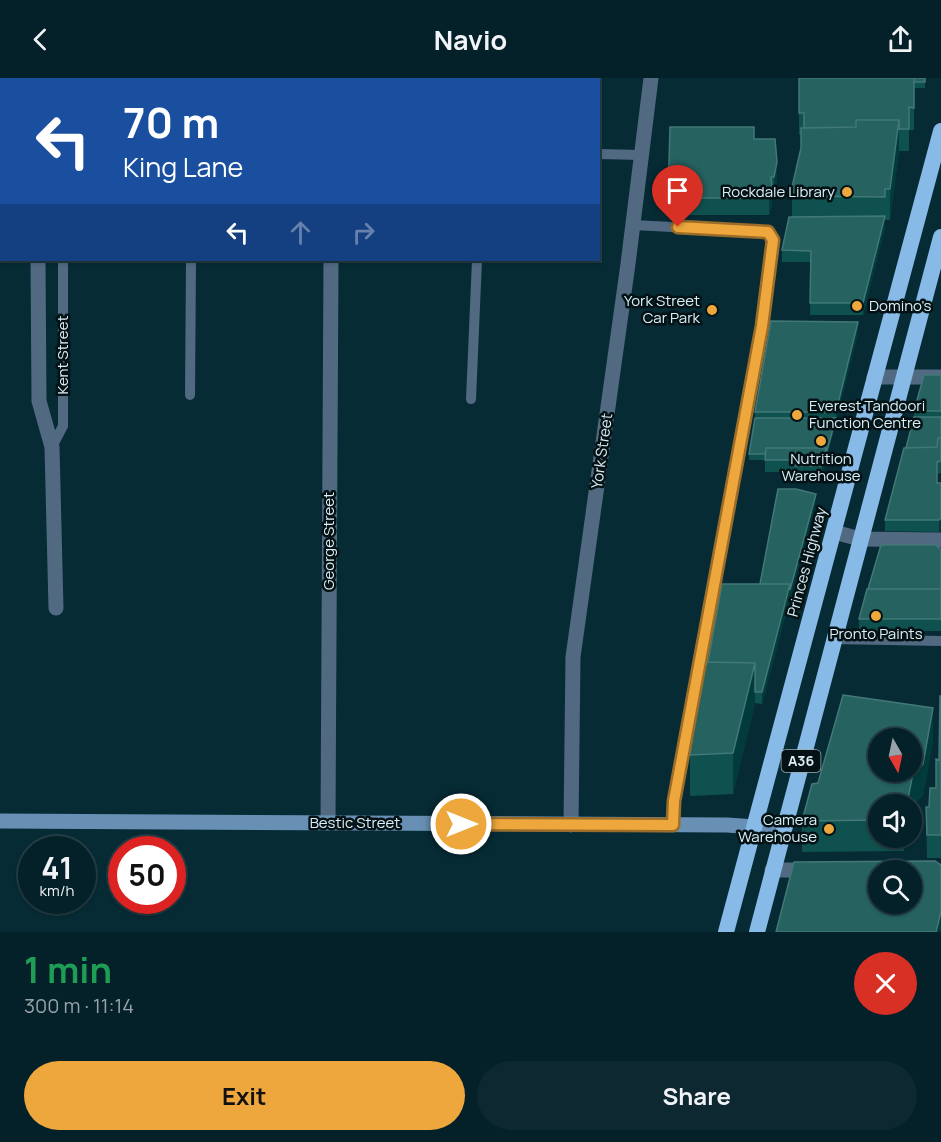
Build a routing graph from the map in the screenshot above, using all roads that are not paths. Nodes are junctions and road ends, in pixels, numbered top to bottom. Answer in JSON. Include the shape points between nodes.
{"nodes":[{"id":1,"x":651,"y":78,"type":"edge"},
{"id":2,"x":941,"y":131,"type":"edge"},
{"id":3,"x":600,"y":154,"type":"edge"},
{"id":4,"x":642,"y":155,"type":"junction"},
{"id":5,"x":633,"y":225,"type":"junction"},
{"id":6,"x":941,"y":237,"type":"edge"},
{"id":7,"x":38,"y":261,"type":"edge"},
{"id":8,"x":63,"y":261,"type":"edge"},
{"id":9,"x":191,"y":261,"type":"edge"},
{"id":10,"x":331,"y":261,"type":"edge"},
{"id":11,"x":477,"y":261,"type":"edge"},
{"id":12,"x":874,"y":377,"type":"junction"},
{"id":13,"x":941,"y":377,"type":"edge"},
{"id":14,"x":903,"y":378,"type":"junction"},
{"id":15,"x":190,"y":395,"type":"dead end"},
{"id":16,"x":471,"y":399,"type":"dead end"},
{"id":17,"x":52,"y":447,"type":"junction"},
{"id":18,"x":834,"y":532,"type":"junction"},
{"id":19,"x":860,"y":539,"type":"junction"},
{"id":20,"x":941,"y":540,"type":"edge"},
{"id":21,"x":56,"y":608,"type":"dead end"},
{"id":22,"x":833,"y":639,"type":"junction"},
{"id":23,"x":941,"y":641,"type":"edge"},
{"id":24,"x":0,"y":821,"type":"edge"},
{"id":25,"x":328,"y":823,"type":"junction"},
{"id":26,"x":571,"y":825,"type":"junction"},
{"id":27,"x":673,"y":825,"type":"junction"},
{"id":28,"x":755,"y":827,"type":"junction"},
{"id":29,"x":782,"y":834,"type":"junction"},
{"id":30,"x":772,"y":870,"type":"junction"},
{"id":31,"x":826,"y":870,"type":"edge"},
{"id":32,"x":726,"y":932,"type":"edge"},
{"id":33,"x":757,"y":932,"type":"edge"}],
"edges":[{"from":1,"to":4,"type":"street","name":"York Street"},
{"from":2,"to":12,"type":"highway","name":"Princes Highway","number":"A36"},
{"from":3,"to":4,"type":"lane"},
{"from":4,"to":5,"type":"street","name":"York Street"},
{"from":5,"to":26,"type":"street","name":"York Street","via":[[573,657]]},
{"from":5,"to":27,"type":"lane","via":[[768,232],[773,240],[762,326],[674,801]]},
{"from":6,"to":14,"type":"highway","number":"A36"},
{"from":7,"to":17,"type":"street","name":"Kent Street","via":[[39,401]]},
{"from":8,"to":17,"type":"lane","name":"Kent Street","via":[[63,426]]},
{"from":9,"to":15,"type":"lane"},
{"from":10,"to":25,"type":"street","name":"George Street"},
{"from":11,"to":16,"type":"lane"},
{"from":12,"to":14,"type":"street"},
{"from":12,"to":18,"type":"highway","name":"Princes Highway","number":"A36"},
{"from":13,"to":14,"type":"street"},
{"from":14,"to":19,"type":"highway","number":"A36"},
{"from":17,"to":21,"type":"street","name":"Kent Street"},
{"from":18,"to":19,"type":"street"},
{"from":18,"to":28,"type":"highway","name":"Princes Highway","number":"A36"},
{"from":19,"to":20,"type":"street"},
{"from":19,"to":22,"type":"highway","number":"A36"},
{"from":22,"to":23,"type":"lane"},
{"from":22,"to":29,"type":"highway","number":"A36"},
{"from":24,"to":25,"type":"main road","name":"Bestic Street"},
{"from":25,"to":26,"type":"main road","name":"Bestic Street"},
{"from":26,"to":27,"type":"main road","name":"Bestic Street"},
{"from":27,"to":28,"type":"main road","name":"Bestic Street"},
{"from":28,"to":29,"type":"main road","name":"Bestic Street"},
{"from":28,"to":32,"type":"highway","name":"Princes Highway","number":"A36"},
{"from":29,"to":30,"type":"highway","number":"A36"},
{"from":30,"to":31,"type":"street"},
{"from":30,"to":33,"type":"highway","number":"A36"}]}
